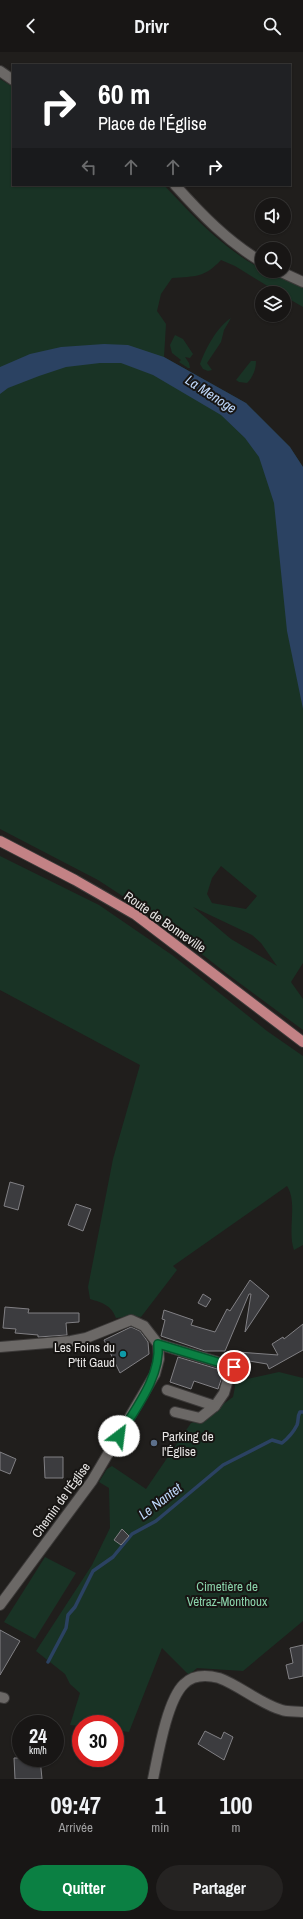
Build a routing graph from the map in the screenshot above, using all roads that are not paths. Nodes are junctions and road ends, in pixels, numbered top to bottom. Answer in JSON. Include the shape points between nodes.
{"nodes":[{"id":1,"x":0,"y":71,"type":"edge"},
{"id":2,"x":12,"y":79,"type":"edge"},
{"id":3,"x":176,"y":186,"type":"edge"},
{"id":4,"x":255,"y":257,"type":"edge"},
{"id":5,"x":291,"y":276,"type":"edge"},
{"id":6,"x":303,"y":282,"type":"edge"},
{"id":7,"x":0,"y":841,"type":"edge"},
{"id":8,"x":303,"y":1042,"type":"edge"},
{"id":9,"x":158,"y":1344,"type":"junction"},
{"id":10,"x":0,"y":1347,"type":"edge"},
{"id":11,"x":166,"y":1390,"type":"dead end"},
{"id":12,"x":215,"y":1406,"type":"junction"},
{"id":13,"x":175,"y":1412,"type":"dead end"},
{"id":14,"x":0,"y":1605,"type":"edge"},
{"id":15,"x":302,"y":1711,"type":"edge"},
{"id":16,"x":153,"y":1779,"type":"edge"}],
"edges":[{"from":1,"to":2,"type":"street"},
{"from":3,"to":4,"type":"street","via":[[214,226]]},
{"from":5,"to":6,"type":"street"},
{"from":7,"to":8,"type":"main road","name":"Route de Bonneville","via":[[136,915]]},
{"from":9,"to":10,"type":"street","via":[[144,1326],[131,1320],[86,1338]]},
{"from":9,"to":12,"type":"street","via":[[236,1367]]},
{"from":9,"to":14,"type":"street","name":"Chemin de l'Église","via":[[159,1359],[155,1374],[119,1436],[92,1480]]},
{"from":11,"to":12,"type":"street"},
{"from":12,"to":13,"type":"street","via":[[200,1418]]},
{"from":15,"to":16,"type":"street","via":[[281,1710],[219,1678],[191,1679],[182,1685],[169,1712]]}]}
